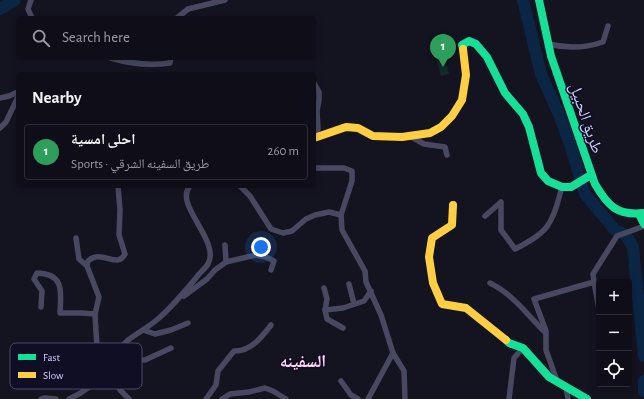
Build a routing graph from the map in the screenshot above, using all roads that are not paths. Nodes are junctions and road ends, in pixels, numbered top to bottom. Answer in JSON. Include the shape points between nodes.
{"nodes":[{"id":1,"x":31,"y":0,"type":"edge"},
{"id":2,"x":225,"y":0,"type":"edge"},
{"id":3,"x":539,"y":0,"type":"edge"},
{"id":4,"x":31,"y":16,"type":"edge"},
{"id":5,"x":179,"y":16,"type":"edge"},
{"id":6,"x":608,"y":26,"type":"dead end"},
{"id":7,"x":549,"y":44,"type":"junction"},
{"id":8,"x":119,"y":60,"type":"edge"},
{"id":9,"x":170,"y":60,"type":"edge"},
{"id":10,"x":316,"y":87,"type":"edge"},
{"id":11,"x":16,"y":93,"type":"edge"},
{"id":12,"x":0,"y":98,"type":"edge"},
{"id":13,"x":16,"y":101,"type":"edge"},
{"id":14,"x":0,"y":128,"type":"edge"},
{"id":15,"x":316,"y":135,"type":"edge"},
{"id":16,"x":410,"y":136,"type":"junction"},
{"id":17,"x":316,"y":138,"type":"edge"},
{"id":18,"x":447,"y":155,"type":"dead end"},
{"id":19,"x":316,"y":168,"type":"edge"},
{"id":20,"x":591,"y":175,"type":"junction"},
{"id":21,"x":562,"y":187,"type":"junction"},
{"id":22,"x":118,"y":188,"type":"edge"},
{"id":23,"x":189,"y":188,"type":"edge"},
{"id":24,"x":242,"y":188,"type":"edge"},
{"id":25,"x":453,"y":205,"type":"dead end"},
{"id":26,"x":642,"y":213,"type":"edge"},
{"id":27,"x":341,"y":215,"type":"junction"},
{"id":28,"x":485,"y":216,"type":"dead end"},
{"id":29,"x":644,"y":225,"type":"edge"},
{"id":30,"x":76,"y":238,"type":"dead end"},
{"id":31,"x":225,"y":245,"type":"dead end"},
{"id":32,"x":226,"y":262,"type":"junction"},
{"id":33,"x":88,"y":266,"type":"junction"},
{"id":34,"x":271,"y":270,"type":"dead end"},
{"id":35,"x":594,"y":282,"type":"junction"},
{"id":36,"x":490,"y":283,"type":"dead end"},
{"id":37,"x":349,"y":284,"type":"dead end"},
{"id":38,"x":324,"y":288,"type":"dead end"},
{"id":39,"x":371,"y":291,"type":"junction"},
{"id":40,"x":596,"y":293,"type":"edge"},
{"id":41,"x":176,"y":302,"type":"junction"},
{"id":42,"x":354,"y":304,"type":"junction"},
{"id":43,"x":41,"y":307,"type":"dead end"},
{"id":44,"x":325,"y":310,"type":"junction"},
{"id":45,"x":95,"y":314,"type":"junction"},
{"id":46,"x":188,"y":323,"type":"dead end"},
{"id":47,"x":271,"y":325,"type":"dead end"},
{"id":48,"x":343,"y":328,"type":"dead end"},
{"id":49,"x":144,"y":330,"type":"junction"},
{"id":50,"x":546,"y":333,"type":"junction"},
{"id":51,"x":97,"y":343,"type":"edge"},
{"id":52,"x":124,"y":343,"type":"edge"},
{"id":53,"x":171,"y":348,"type":"dead end"},
{"id":54,"x":523,"y":348,"type":"junction"},
{"id":55,"x":393,"y":353,"type":"junction"},
{"id":56,"x":142,"y":360,"type":"edge"},
{"id":57,"x":341,"y":381,"type":"dead end"},
{"id":58,"x":557,"y":382,"type":"junction"},
{"id":59,"x":566,"y":387,"type":"junction"},
{"id":60,"x":86,"y":389,"type":"edge"},
{"id":61,"x":120,"y":389,"type":"edge"},
{"id":62,"x":41,"y":399,"type":"edge"},
{"id":63,"x":56,"y":399,"type":"edge"},
{"id":64,"x":69,"y":399,"type":"edge"},
{"id":65,"x":129,"y":399,"type":"edge"},
{"id":66,"x":206,"y":399,"type":"edge"},
{"id":67,"x":222,"y":399,"type":"edge"},
{"id":68,"x":286,"y":399,"type":"edge"},
{"id":69,"x":358,"y":399,"type":"edge"},
{"id":70,"x":368,"y":399,"type":"edge"},
{"id":71,"x":405,"y":399,"type":"edge"},
{"id":72,"x":509,"y":399,"type":"edge"},
{"id":73,"x":568,"y":399,"type":"edge"},
{"id":74,"x":587,"y":399,"type":"edge"}],
"edges":[{"from":1,"to":4,"type":"street","via":[[28,8]]},
{"from":2,"to":5,"type":"street","via":[[188,8]]},
{"from":3,"to":7,"type":"street","name":"طريق الحبيل"},
{"from":6,"to":7,"type":"street","via":[[603,42],[592,46],[563,48]]},
{"from":7,"to":20,"type":"street","name":"طريق الحبيل"},
{"from":8,"to":9,"type":"street","via":[[154,65]]},
{"from":10,"to":15,"type":"street","via":[[319,100]]},
{"from":11,"to":12,"type":"street"},
{"from":13,"to":14,"type":"street","via":[[6,122]]},
{"from":16,"to":17,"type":"street","via":[[373,136],[358,128],[346,127]]},
{"from":16,"to":18,"type":"street","via":[[424,144],[445,147]]},
{"from":16,"to":21,"type":"street","via":[[436,130],[458,109],[466,75],[462,45],[469,41],[476,44],[484,53],[505,93],[523,114],[541,173],[548,182]]},
{"from":19,"to":27,"type":"street","via":[[344,168],[352,171],[352,182]]},
{"from":20,"to":21,"type":"street","via":[[571,187]]},
{"from":20,"to":26,"type":"street","name":"طريق الحبيل","via":[[601,194],[614,210],[633,215]]},
{"from":21,"to":28,"type":"street","via":[[548,226],[515,249],[501,230],[501,202]]},
{"from":22,"to":33,"type":"street","via":[[119,235],[125,254],[123,258],[115,261],[101,256],[91,258]]},
{"from":23,"to":41,"type":"street","via":[[186,195],[188,205],[210,249],[211,258]]},
{"from":24,"to":27,"type":"street","via":[[271,229],[283,233],[315,215],[329,212]]},
{"from":25,"to":54,"type":"street","via":[[452,225],[432,238],[429,257],[433,283],[442,304],[466,308],[509,343]]},
{"from":26,"to":29,"type":"street"},
{"from":27,"to":39,"type":"street","via":[[342,230],[365,271],[366,282]]},
{"from":29,"to":35,"type":"street","via":[[617,236],[593,274]]},
{"from":30,"to":33,"type":"street","via":[[79,259]]},
{"from":31,"to":32,"type":"street"},
{"from":32,"to":34,"type":"street","via":[[256,255],[274,261]]},
{"from":32,"to":41,"type":"street"},
{"from":33,"to":45,"type":"street","via":[[98,297]]},
{"from":35,"to":40,"type":"street"},
{"from":35,"to":50,"type":"street","via":[[534,299]]},
{"from":36,"to":50,"type":"street","via":[[517,302]]},
{"from":37,"to":42,"type":"street"},
{"from":38,"to":44,"type":"street","via":[[327,300]]},
{"from":39,"to":42,"type":"street","via":[[364,301]]},
{"from":39,"to":55,"type":"street"},
{"from":41,"to":49,"type":"street"},
{"from":42,"to":44,"type":"street"},
{"from":43,"to":45,"type":"street","via":[[42,291],[34,279],[37,273],[48,273],[56,280],[61,290],[60,313]]},
{"from":44,"to":48,"type":"street","via":[[327,319]]},
{"from":45,"to":51,"type":"street"},
{"from":46,"to":49,"type":"street","via":[[155,334]]},
{"from":47,"to":66,"type":"street","via":[[261,338],[247,348],[230,354],[218,371],[216,385]]},
{"from":49,"to":52,"type":"street"},
{"from":50,"to":58,"type":"street","via":[[546,350]]},
{"from":53,"to":56,"type":"street"},
{"from":54,"to":58,"type":"street","via":[[548,377]]},
{"from":54,"to":72,"type":"street","via":[[514,358]]},
{"from":55,"to":70,"type":"street"},
{"from":55,"to":71,"type":"street","via":[[404,371]]},
{"from":57,"to":69,"type":"street","via":[[351,395]]},
{"from":58,"to":59,"type":"street"},
{"from":59,"to":73,"type":"street"},
{"from":59,"to":74,"type":"street"},
{"from":60,"to":64,"type":"street"},
{"from":61,"to":65,"type":"street"},
{"from":62,"to":63,"type":"street"},
{"from":67,"to":68,"type":"street","via":[[230,394],[265,388]]}]}
